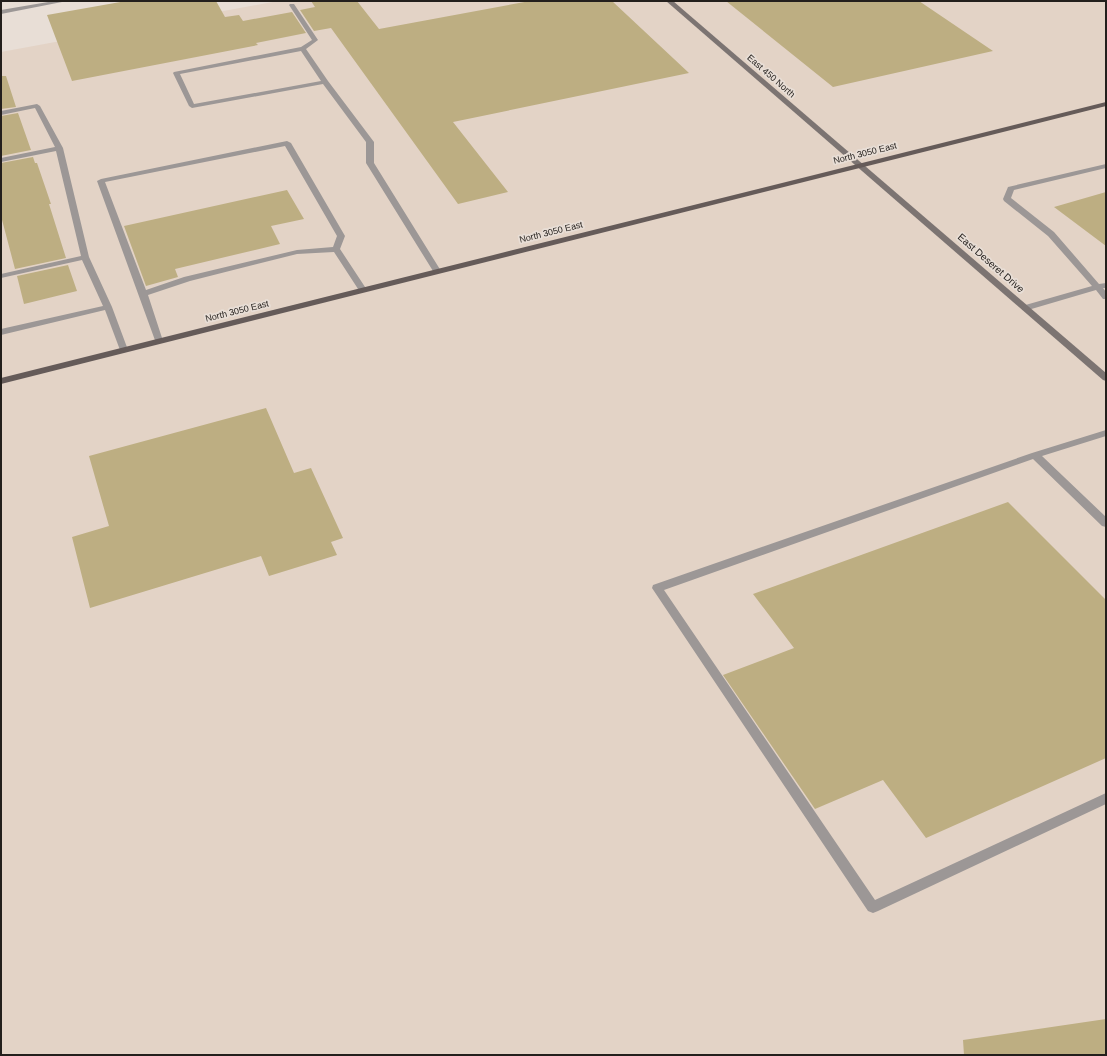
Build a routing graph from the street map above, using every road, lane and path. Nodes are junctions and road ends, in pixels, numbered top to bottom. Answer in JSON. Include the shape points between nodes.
{"nodes":[{"id":1,"x":64,"y":1,"type":"edge"},
{"id":2,"x":669,"y":1,"type":"edge"},
{"id":3,"x":292,"y":5,"type":"dead end"},
{"id":4,"x":1,"y":12,"type":"edge"},
{"id":5,"x":303,"y":49,"type":"junction"},
{"id":6,"x":324,"y":82,"type":"junction"},
{"id":7,"x":1106,"y":104,"type":"edge"},
{"id":8,"x":1,"y":113,"type":"edge"},
{"id":9,"x":59,"y":148,"type":"junction"},
{"id":10,"x":1,"y":160,"type":"edge"},
{"id":11,"x":860,"y":165,"type":"junction"},
{"id":12,"x":1106,"y":166,"type":"edge"},
{"id":13,"x":336,"y":249,"type":"junction"},
{"id":14,"x":85,"y":257,"type":"junction"},
{"id":15,"x":437,"y":271,"type":"junction"},
{"id":16,"x":1,"y":276,"type":"edge"},
{"id":17,"x":1102,"y":286,"type":"edge"},
{"id":18,"x":363,"y":290,"type":"junction"},
{"id":19,"x":143,"y":294,"type":"junction"},
{"id":20,"x":1106,"y":297,"type":"edge"},
{"id":21,"x":108,"y":307,"type":"junction"},
{"id":22,"x":1026,"y":308,"type":"junction"},
{"id":23,"x":1,"y":332,"type":"edge"},
{"id":24,"x":159,"y":341,"type":"junction"},
{"id":25,"x":124,"y":350,"type":"junction"},
{"id":26,"x":1106,"y":378,"type":"edge"},
{"id":27,"x":1,"y":381,"type":"edge"},
{"id":28,"x":1106,"y":433,"type":"edge"},
{"id":29,"x":1035,"y":455,"type":"junction"},
{"id":30,"x":1106,"y":523,"type":"edge"},
{"id":31,"x":1106,"y":798,"type":"edge"}],
"edges":[{"from":1,"to":4,"type":"street"},
{"from":2,"to":11,"type":"street","name":"East 450 North"},
{"from":3,"to":5,"type":"street","via":[[315,40]]},
{"from":5,"to":6,"type":"street"},
{"from":5,"to":6,"type":"street","via":[[176,73],[192,106]]},
{"from":6,"to":15,"type":"street","via":[[370,142],[370,163]]},
{"from":7,"to":11,"type":"main road","name":"North 3050 East"},
{"from":8,"to":9,"type":"street","via":[[37,106]]},
{"from":9,"to":10,"type":"street"},
{"from":9,"to":14,"type":"street"},
{"from":11,"to":15,"type":"main road","name":"North 3050 East"},
{"from":11,"to":22,"type":"street","name":"East Deseret Drive"},
{"from":12,"to":17,"type":"street","via":[[1011,189],[1007,199],[1051,234]]},
{"from":13,"to":18,"type":"street"},
{"from":13,"to":19,"type":"street","via":[[297,252],[187,279]]},
{"from":13,"to":19,"type":"street","via":[[341,236],[287,143],[101,181]]},
{"from":14,"to":16,"type":"street"},
{"from":14,"to":21,"type":"street"},
{"from":15,"to":18,"type":"main road","name":"North 3050 East"},
{"from":17,"to":20,"type":"street"},
{"from":17,"to":22,"type":"street"},
{"from":18,"to":24,"type":"main road","name":"North 3050 East"},
{"from":19,"to":24,"type":"street"},
{"from":21,"to":23,"type":"street"},
{"from":21,"to":25,"type":"street"},
{"from":22,"to":26,"type":"street","name":"East Deseret Drive"},
{"from":24,"to":25,"type":"main road","name":"North 3050 East"},
{"from":25,"to":27,"type":"main road","name":"North 3050 East"},
{"from":28,"to":29,"type":"street"},
{"from":29,"to":30,"type":"street"},
{"from":29,"to":31,"type":"street","via":[[657,588],[873,907]]}]}
